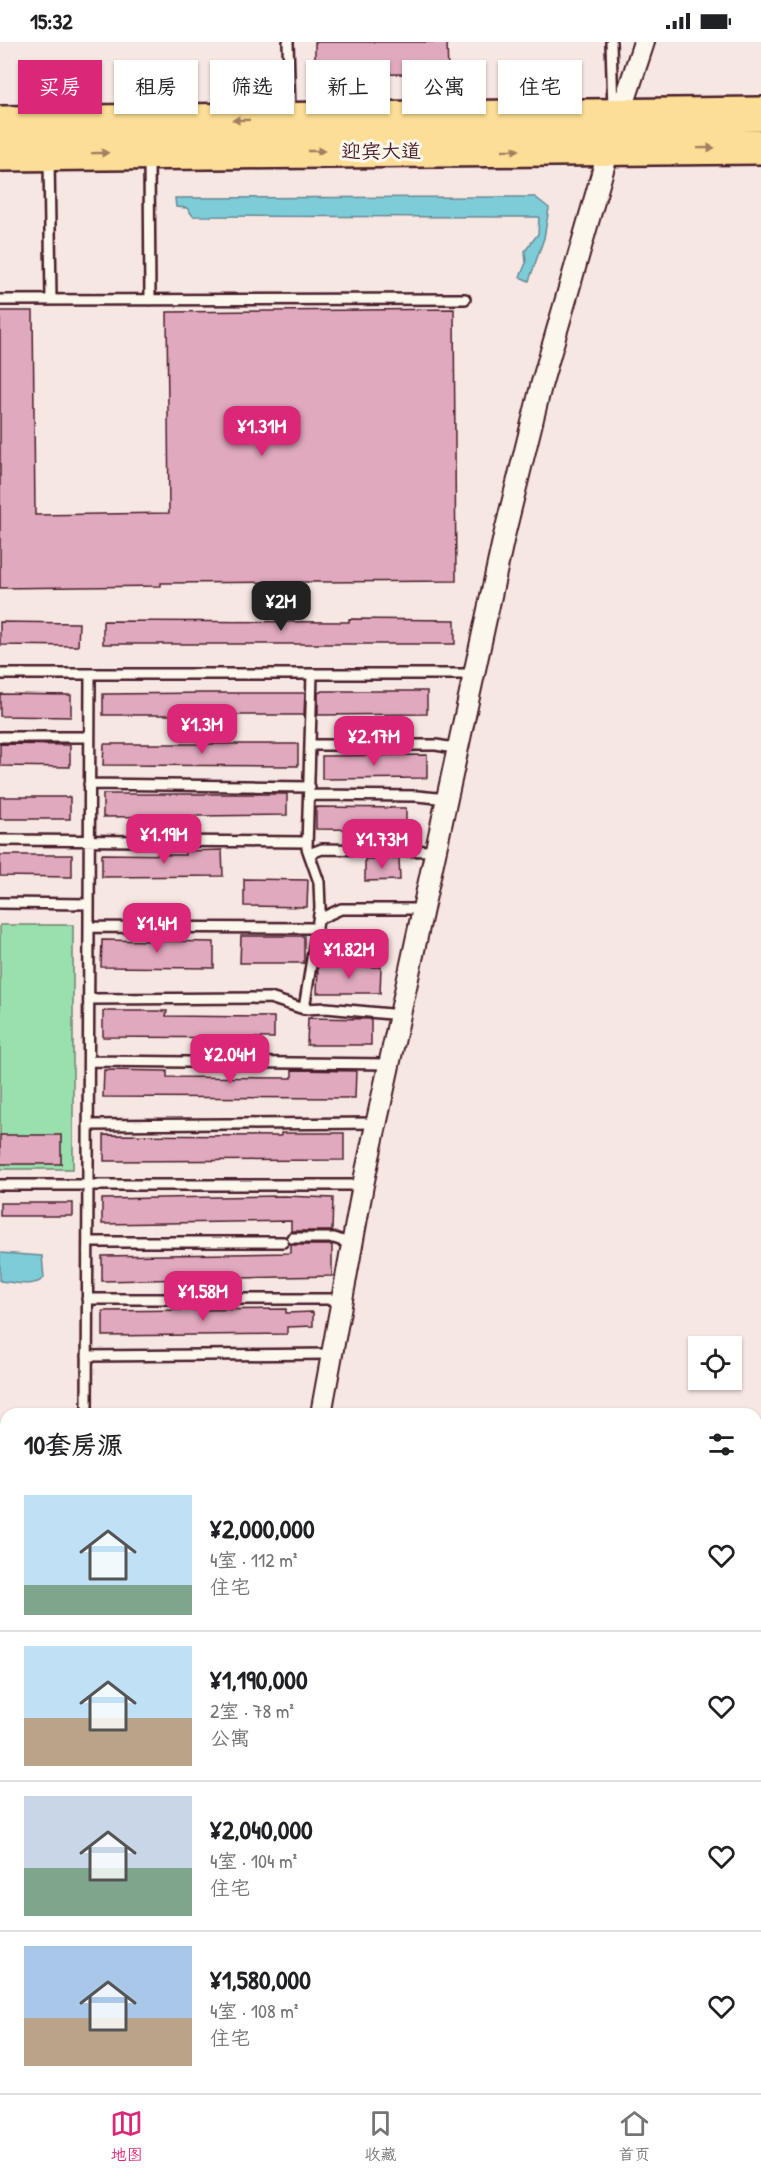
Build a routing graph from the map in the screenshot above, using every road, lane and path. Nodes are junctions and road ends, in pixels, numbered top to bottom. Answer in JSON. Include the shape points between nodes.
{"nodes":[{"id":1,"x":288,"y":42,"type":"edge"},
{"id":2,"x":611,"y":42,"type":"edge"},
{"id":3,"x":644,"y":42,"type":"edge"},
{"id":4,"x":761,"y":114,"type":"edge"},
{"id":5,"x":617,"y":116,"type":"junction"},
{"id":6,"x":290,"y":120,"type":"junction"},
{"id":7,"x":0,"y":123,"type":"edge"},
{"id":8,"x":149,"y":137,"type":"junction"},
{"id":9,"x":49,"y":138,"type":"junction"},
{"id":10,"x":761,"y":147,"type":"edge"},
{"id":11,"x":609,"y":149,"type":"junction"},
{"id":12,"x":0,"y":154,"type":"edge"},
{"id":13,"x":465,"y":299,"type":"dead end"},
{"id":14,"x":0,"y":300,"type":"edge"},
{"id":15,"x":51,"y":300,"type":"junction"},
{"id":16,"x":150,"y":300,"type":"junction"},
{"id":17,"x":0,"y":674,"type":"edge"},
{"id":18,"x":312,"y":674,"type":"junction"},
{"id":19,"x":476,"y":674,"type":"junction"},
{"id":20,"x":90,"y":675,"type":"junction"},
{"id":21,"x":0,"y":736,"type":"edge"},
{"id":22,"x":89,"y":737,"type":"junction"},
{"id":23,"x":310,"y":745,"type":"junction"},
{"id":24,"x":459,"y":749,"type":"junction"},
{"id":25,"x":89,"y":784,"type":"junction"},
{"id":26,"x":310,"y":791,"type":"junction"},
{"id":27,"x":448,"y":799,"type":"junction"},
{"id":28,"x":0,"y":840,"type":"edge"},
{"id":29,"x":89,"y":841,"type":"junction"},
{"id":30,"x":307,"y":842,"type":"junction"},
{"id":31,"x":437,"y":851,"type":"junction"},
{"id":32,"x":309,"y":854,"type":"junction"},
{"id":33,"x":0,"y":903,"type":"edge"},
{"id":34,"x":89,"y":904,"type":"junction"},
{"id":35,"x":424,"y":909,"type":"junction"},
{"id":36,"x":318,"y":924,"type":"junction"},
{"id":37,"x":89,"y":927,"type":"junction"},
{"id":38,"x":89,"y":999,"type":"junction"},
{"id":39,"x":304,"y":1009,"type":"junction"},
{"id":40,"x":401,"y":1015,"type":"junction"},
{"id":41,"x":89,"y":1060,"type":"junction"},
{"id":42,"x":390,"y":1064,"type":"junction"},
{"id":43,"x":377,"y":1124,"type":"junction"},
{"id":44,"x":88,"y":1125,"type":"junction"},
{"id":45,"x":0,"y":1185,"type":"edge"},
{"id":46,"x":88,"y":1185,"type":"junction"},
{"id":47,"x":363,"y":1185,"type":"junction"},
{"id":48,"x":88,"y":1242,"type":"junction"},
{"id":49,"x":352,"y":1244,"type":"junction"},
{"id":50,"x":87,"y":1299,"type":"junction"},
{"id":51,"x":342,"y":1299,"type":"junction"},
{"id":52,"x":332,"y":1354,"type":"junction"},
{"id":53,"x":87,"y":1356,"type":"junction"},
{"id":54,"x":87,"y":1408,"type":"edge"},
{"id":55,"x":322,"y":1408,"type":"edge"}],
"edges":[{"from":1,"to":6,"type":"lane"},
{"from":2,"to":5,"type":"lane"},
{"from":3,"to":5,"type":"street"},
{"from":4,"to":5,"type":"highway","name":"迎宾大道"},
{"from":5,"to":6,"type":"highway","name":"迎宾大道"},
{"from":5,"to":11,"type":"street"},
{"from":6,"to":8,"type":"highway","name":"迎宾大道","one_way":true},
{"from":7,"to":9,"type":"highway","name":"迎宾大道"},
{"from":8,"to":9,"type":"highway","name":"迎宾大道"},
{"from":8,"to":11,"type":"highway","name":"迎宾大道","one_way":true},
{"from":8,"to":16,"type":"lane"},
{"from":9,"to":12,"type":"highway","name":"迎宾大道"},
{"from":9,"to":15,"type":"lane"},
{"from":11,"to":10,"type":"highway","name":"迎宾大道","one_way":true},
{"from":11,"to":19,"type":"street","via":[[541,386],[504,536]]},
{"from":13,"to":16,"type":"lane"},
{"from":14,"to":15,"type":"lane"},
{"from":15,"to":16,"type":"lane"},
{"from":17,"to":20,"type":"lane"},
{"from":18,"to":19,"type":"lane"},
{"from":18,"to":20,"type":"lane"},
{"from":18,"to":23,"type":"lane"},
{"from":19,"to":24,"type":"street"},
{"from":20,"to":22,"type":"lane"},
{"from":21,"to":22,"type":"lane"},
{"from":22,"to":25,"type":"lane"},
{"from":23,"to":24,"type":"lane","via":[[436,745]]},
{"from":23,"to":26,"type":"lane"},
{"from":24,"to":27,"type":"street"},
{"from":25,"to":26,"type":"lane"},
{"from":25,"to":29,"type":"lane"},
{"from":26,"to":27,"type":"lane"},
{"from":26,"to":30,"type":"lane"},
{"from":27,"to":31,"type":"street"},
{"from":28,"to":29,"type":"lane"},
{"from":29,"to":30,"type":"lane"},
{"from":29,"to":34,"type":"lane"},
{"from":30,"to":32,"type":"lane"},
{"from":31,"to":32,"type":"lane","via":[[322,849]]},
{"from":31,"to":35,"type":"street"},
{"from":32,"to":36,"type":"lane","via":[[319,882]]},
{"from":33,"to":34,"type":"lane"},
{"from":34,"to":37,"type":"lane"},
{"from":35,"to":36,"type":"lane","via":[[341,909]]},
{"from":35,"to":40,"type":"street"},
{"from":36,"to":37,"type":"lane"},
{"from":36,"to":39,"type":"lane"},
{"from":37,"to":38,"type":"lane"},
{"from":38,"to":39,"type":"lane","via":[[270,998]]},
{"from":38,"to":41,"type":"lane"},
{"from":39,"to":40,"type":"lane"},
{"from":40,"to":42,"type":"street"},
{"from":41,"to":42,"type":"lane"},
{"from":41,"to":44,"type":"lane"},
{"from":42,"to":43,"type":"street"},
{"from":43,"to":44,"type":"lane"},
{"from":43,"to":47,"type":"street"},
{"from":44,"to":46,"type":"lane"},
{"from":45,"to":46,"type":"lane"},
{"from":46,"to":47,"type":"lane"},
{"from":46,"to":48,"type":"lane"},
{"from":47,"to":49,"type":"street"},
{"from":48,"to":49,"type":"lane","via":[[334,1238]]},
{"from":48,"to":50,"type":"lane"},
{"from":49,"to":51,"type":"street"},
{"from":50,"to":51,"type":"lane"},
{"from":50,"to":53,"type":"lane"},
{"from":51,"to":52,"type":"street"},
{"from":52,"to":53,"type":"lane"},
{"from":52,"to":55,"type":"street"},
{"from":53,"to":54,"type":"lane"}]}
